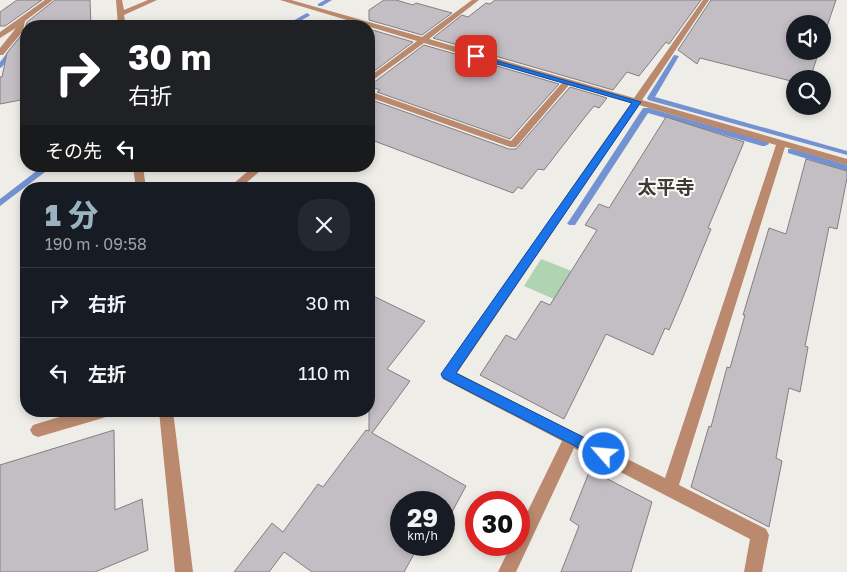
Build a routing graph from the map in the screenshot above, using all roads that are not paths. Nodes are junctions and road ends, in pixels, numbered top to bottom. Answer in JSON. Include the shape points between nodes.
{"nodes":[{"id":1,"x":50,"y":0,"type":"edge"},
{"id":2,"x":119,"y":0,"type":"edge"},
{"id":3,"x":154,"y":0,"type":"edge"},
{"id":4,"x":283,"y":0,"type":"edge"},
{"id":5,"x":476,"y":0,"type":"edge"},
{"id":6,"x":706,"y":0,"type":"edge"},
{"id":7,"x":121,"y":14,"type":"junction"},
{"id":8,"x":25,"y":20,"type":"edge"},
{"id":9,"x":122,"y":20,"type":"edge"},
{"id":10,"x":352,"y":20,"type":"edge"},
{"id":11,"x":20,"y":23,"type":"edge"},
{"id":12,"x":375,"y":26,"type":"edge"},
{"id":13,"x":20,"y":28,"type":"edge"},
{"id":14,"x":0,"y":36,"type":"edge"},
{"id":15,"x":422,"y":40,"type":"junction"},
{"id":16,"x":20,"y":41,"type":"edge"},
{"id":17,"x":9,"y":42,"type":"junction"},
{"id":18,"x":0,"y":53,"type":"edge"},
{"id":19,"x":375,"y":76,"type":"edge"},
{"id":20,"x":567,"y":82,"type":"junction"},
{"id":21,"x":375,"y":96,"type":"edge"},
{"id":22,"x":637,"y":102,"type":"junction"},
{"id":23,"x":781,"y":143,"type":"junction"},
{"id":24,"x":847,"y":162,"type":"edge"},
{"id":25,"x":253,"y":172,"type":"edge"},
{"id":26,"x":241,"y":182,"type":"edge"},
{"id":27,"x":82,"y":417,"type":"edge"},
{"id":28,"x":167,"y":417,"type":"edge"},
{"id":29,"x":38,"y":430,"type":"dead end"},
{"id":30,"x":570,"y":438,"type":"junction"},
{"id":31,"x":670,"y":488,"type":"junction"},
{"id":32,"x":184,"y":572,"type":"edge"},
{"id":33,"x":507,"y":572,"type":"edge"},
{"id":34,"x":753,"y":572,"type":"edge"}],
"edges":[{"from":1,"to":8,"type":"street"},
{"from":2,"to":7,"type":"street"},
{"from":3,"to":7,"type":"street"},
{"from":4,"to":10,"type":"street"},
{"from":5,"to":15,"type":"street"},
{"from":6,"to":22,"type":"street"},
{"from":7,"to":9,"type":"street"},
{"from":11,"to":14,"type":"street"},
{"from":12,"to":15,"type":"street"},
{"from":13,"to":17,"type":"street"},
{"from":15,"to":19,"type":"street"},
{"from":15,"to":20,"type":"street"},
{"from":16,"to":17,"type":"street"},
{"from":17,"to":18,"type":"street"},
{"from":20,"to":21,"type":"street","via":[[513,145]]},
{"from":20,"to":22,"type":"street"},
{"from":22,"to":23,"type":"street"},
{"from":22,"to":30,"type":"street","via":[[448,374]]},
{"from":23,"to":24,"type":"street"},
{"from":23,"to":31,"type":"street"},
{"from":25,"to":26,"type":"street"},
{"from":27,"to":29,"type":"street"},
{"from":28,"to":32,"type":"street"},
{"from":30,"to":31,"type":"street"},
{"from":30,"to":33,"type":"street"},
{"from":31,"to":34,"type":"street","via":[[760,535]]}]}
